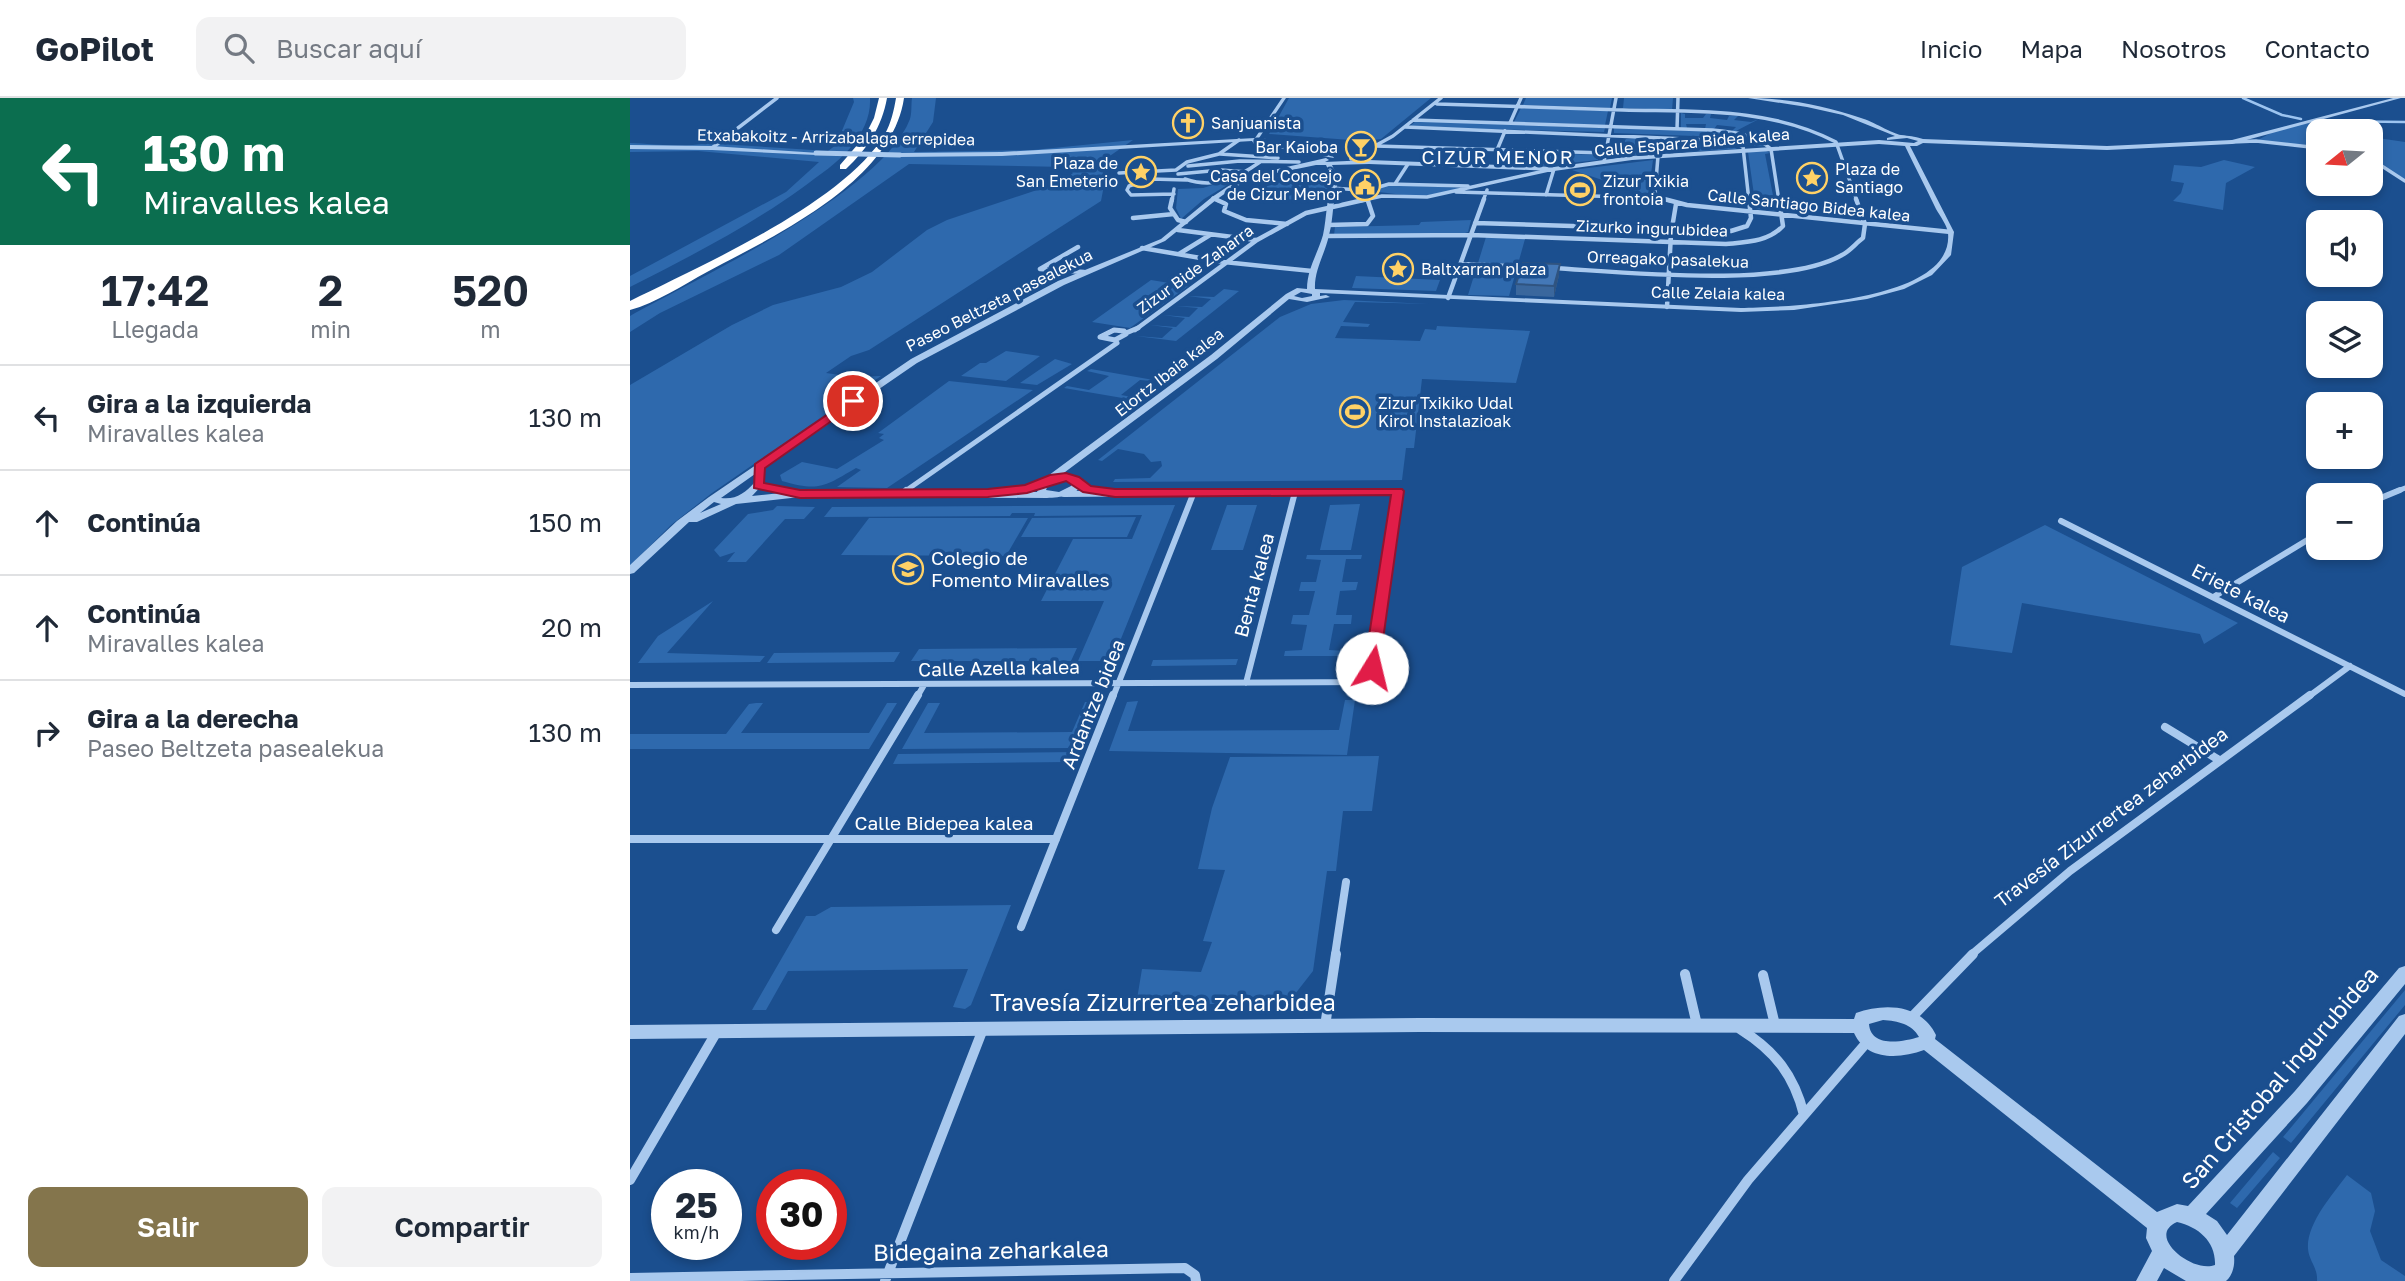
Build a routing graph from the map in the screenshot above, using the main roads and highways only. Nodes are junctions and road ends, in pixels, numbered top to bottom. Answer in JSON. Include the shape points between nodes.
{"nodes":[{"id":1,"x":883,"y":98,"type":"edge"},
{"id":2,"x":900,"y":98,"type":"edge"},
{"id":3,"x":836,"y":173,"type":"dead end"},
{"id":4,"x":747,"y":232,"type":"dead end"},
{"id":5,"x":630,"y":294,"type":"edge"},
{"id":6,"x":630,"y":306,"type":"edge"}],
"edges":[{"from":1,"to":3,"type":"highway","via":[[880,117],[869,137]]},
{"from":2,"to":6,"type":"highway","via":[[897,115],[879,149],[829,193],[747,246]]},
{"from":4,"to":5,"type":"highway"}]}
